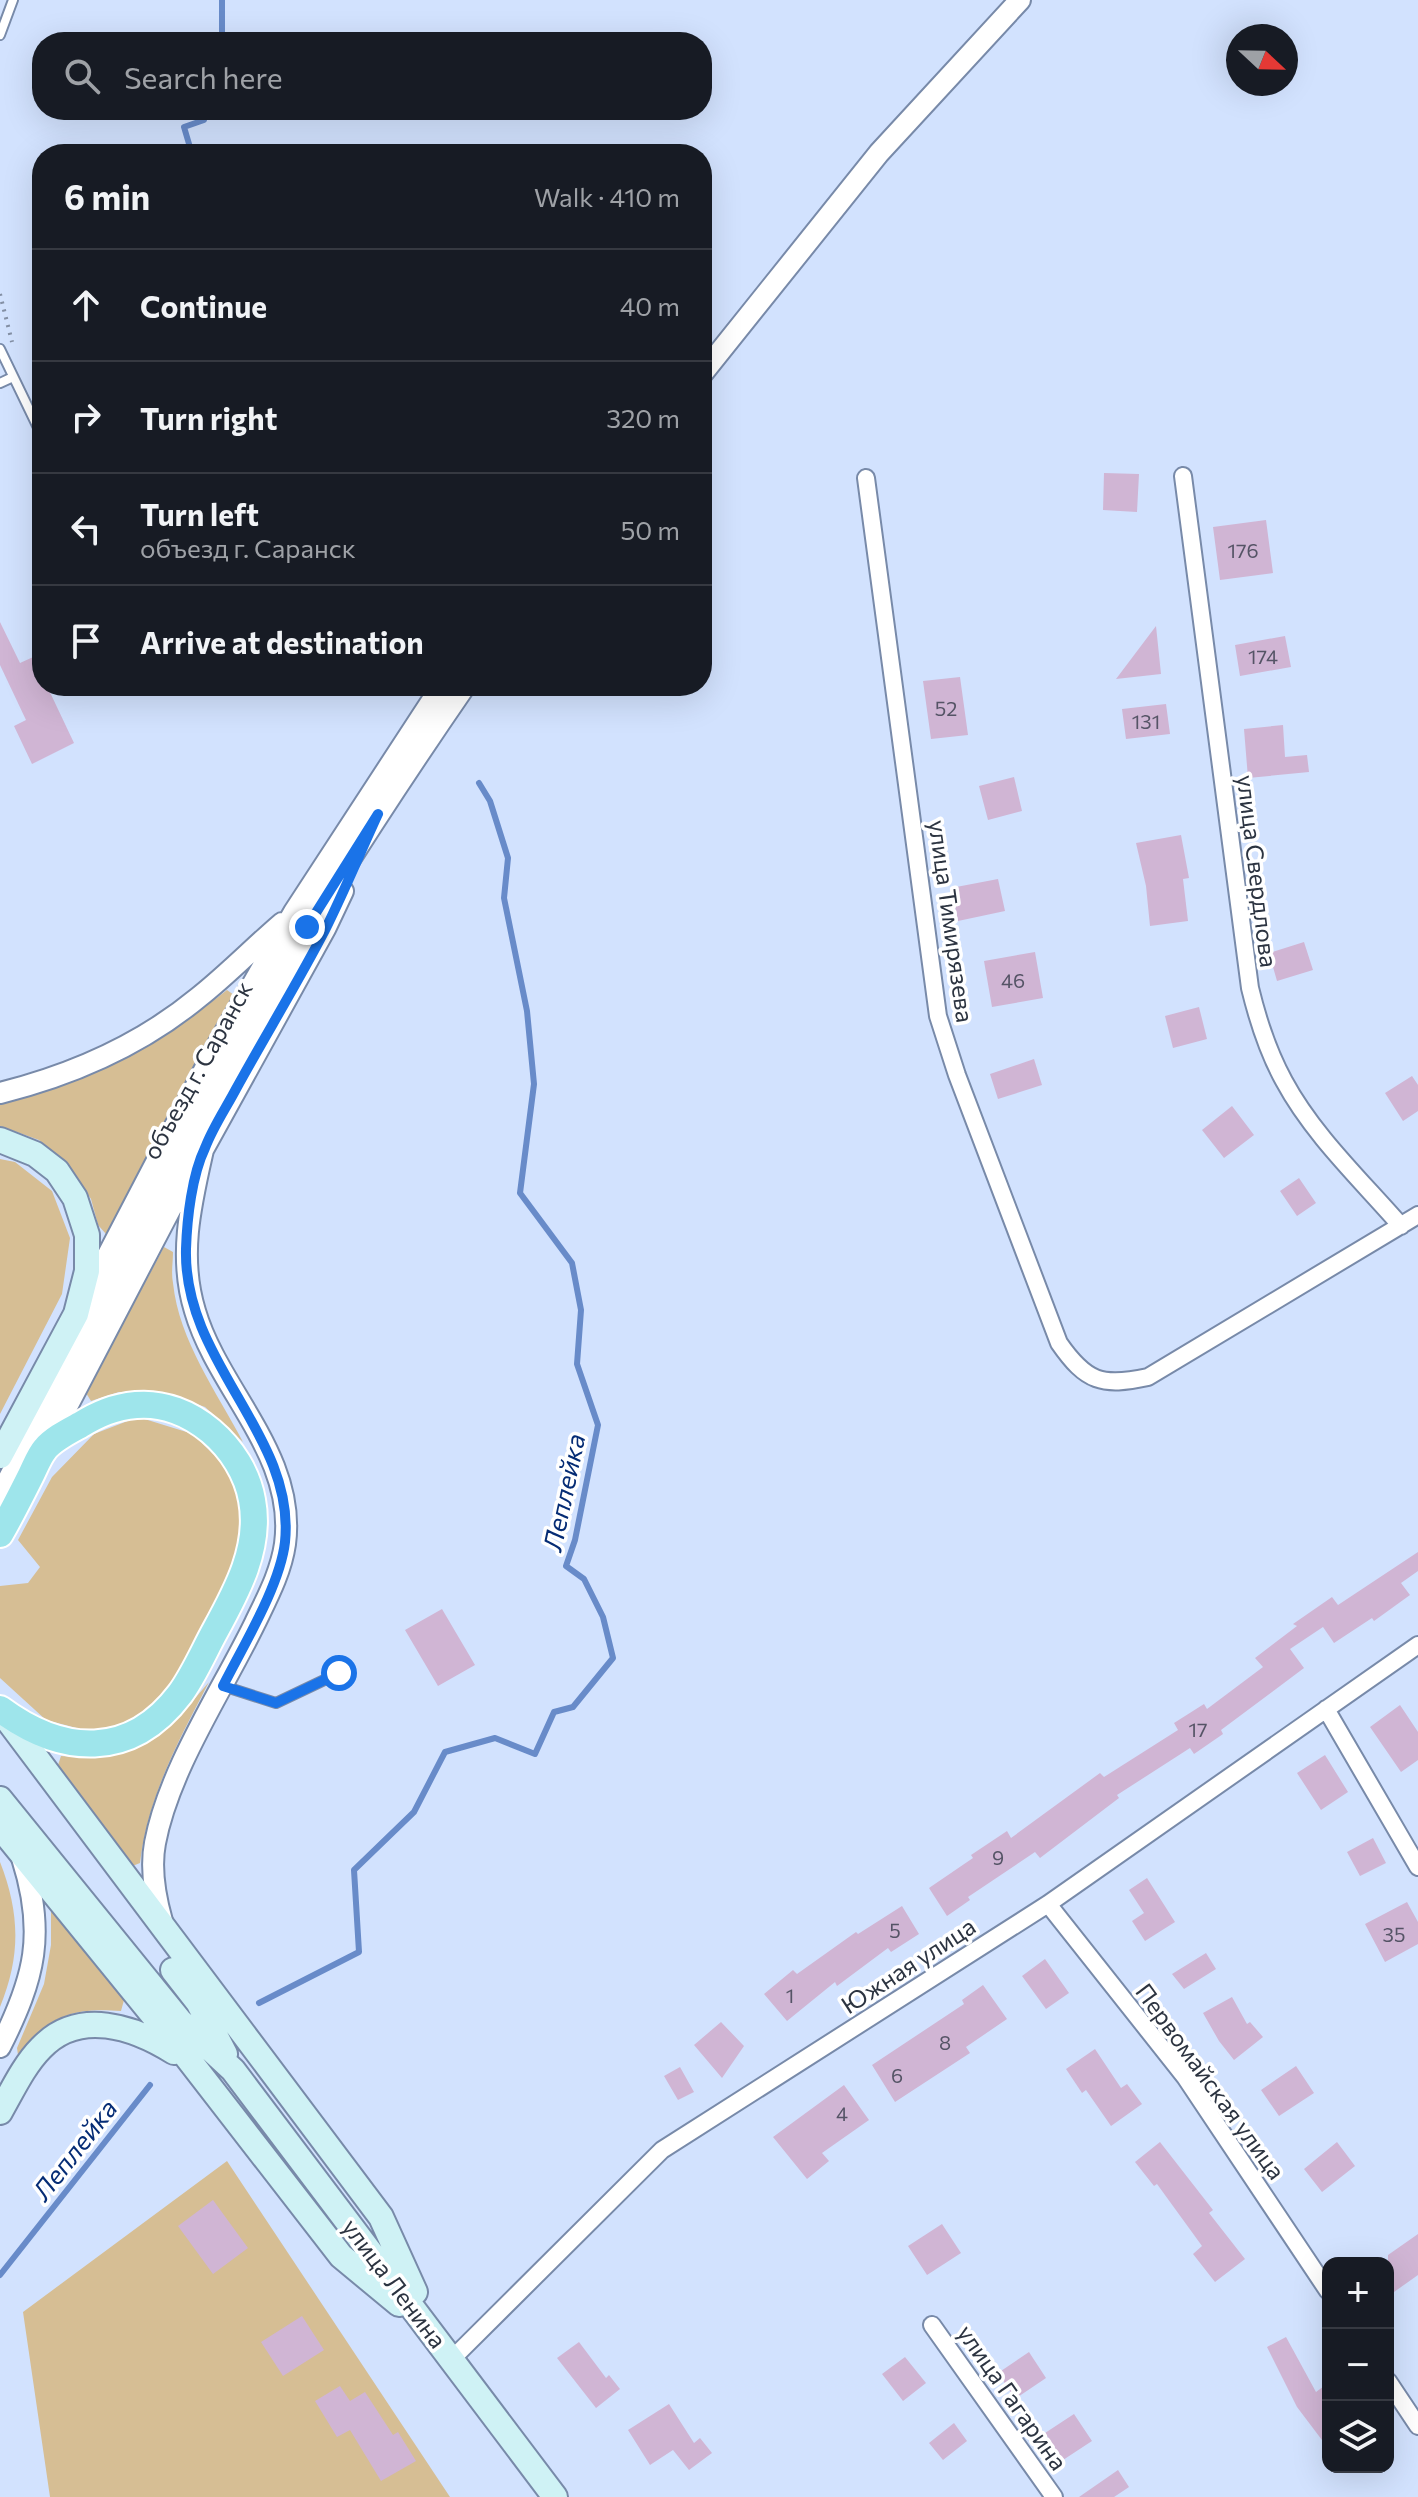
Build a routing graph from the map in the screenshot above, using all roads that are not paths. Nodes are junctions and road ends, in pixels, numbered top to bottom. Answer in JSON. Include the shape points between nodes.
{"nodes":[{"id":1,"x":13,"y":0,"type":"edge"},
{"id":2,"x":1020,"y":0,"type":"edge"},
{"id":3,"x":0,"y":35,"type":"edge"},
{"id":4,"x":0,"y":349,"type":"edge"},
{"id":5,"x":712,"y":362,"type":"edge"},
{"id":6,"x":13,"y":377,"type":"junction"},
{"id":7,"x":0,"y":383,"type":"edge"},
{"id":8,"x":32,"y":416,"type":"edge"},
{"id":9,"x":1183,"y":476,"type":"dead end"},
{"id":10,"x":866,"y":478,"type":"dead end"},
{"id":11,"x":435,"y":696,"type":"edge"},
{"id":12,"x":458,"y":696,"type":"edge"},
{"id":13,"x":378,"y":814,"type":"junction"},
{"id":14,"x":294,"y":912,"type":"junction"},
{"id":15,"x":0,"y":1093,"type":"edge"},
{"id":16,"x":0,"y":1140,"type":"edge"},
{"id":17,"x":203,"y":1150,"type":"junction"},
{"id":18,"x":1418,"y":1215,"type":"edge"},
{"id":19,"x":1401,"y":1226,"type":"junction"},
{"id":20,"x":76,"y":1314,"type":"junction"},
{"id":21,"x":46,"y":1447,"type":"junction"},
{"id":22,"x":0,"y":1456,"type":"edge"},
{"id":23,"x":0,"y":1495,"type":"edge"},
{"id":24,"x":3,"y":1528,"type":"edge"},
{"id":25,"x":1418,"y":1645,"type":"edge"},
{"id":26,"x":339,"y":1673,"type":"dead end"},
{"id":27,"x":223,"y":1686,"type":"junction"},
{"id":28,"x":1326,"y":1709,"type":"junction"},
{"id":29,"x":0,"y":1710,"type":"edge"},
{"id":30,"x":0,"y":1737,"type":"edge"},
{"id":31,"x":0,"y":1799,"type":"edge"},
{"id":32,"x":0,"y":1827,"type":"edge"},
{"id":33,"x":21,"y":1854,"type":"junction"},
{"id":34,"x":1418,"y":1867,"type":"edge"},
{"id":35,"x":1048,"y":1904,"type":"junction"},
{"id":36,"x":164,"y":1930,"type":"junction"},
{"id":37,"x":0,"y":2047,"type":"edge"},
{"id":38,"x":192,"y":2064,"type":"junction"},
{"id":39,"x":233,"y":2070,"type":"junction"},
{"id":40,"x":0,"y":2112,"type":"edge"},
{"id":41,"x":1322,"y":2282,"type":"edge"},
{"id":42,"x":932,"y":2325,"type":"dead end"},
{"id":43,"x":432,"y":2331,"type":"junction"},
{"id":44,"x":452,"y":2359,"type":"junction"},
{"id":45,"x":1394,"y":2390,"type":"edge"},
{"id":46,"x":1418,"y":2426,"type":"edge"},
{"id":47,"x":555,"y":2497,"type":"edge"},
{"id":48,"x":1054,"y":2497,"type":"edge"}],
"edges":[{"from":1,"to":3,"type":"lane"},
{"from":2,"to":5,"type":"street","via":[[879,153]]},
{"from":4,"to":6,"type":"lane"},
{"from":6,"to":7,"type":"lane"},
{"from":6,"to":8,"type":"lane"},
{"from":9,"to":19,"type":"street","name":"улица Свердлова","via":[[1250,988],[1262,1033],[1310,1122]]},
{"from":10,"to":19,"type":"street","name":"улица Тимирязева","via":[[938,1016],[1059,1343],[1074,1365],[1095,1379],[1122,1383],[1148,1377]]},
{"from":11,"to":14,"type":"street"},
{"from":12,"to":13,"type":"street","name":"объезд г. Саранск"},
{"from":13,"to":17,"type":"street","via":[[325,929]]},
{"from":13,"to":23,"type":"street","name":"объезд г. Саранск","via":[[218,1081]]},
{"from":14,"to":15,"type":"street","via":[[198,998],[149,1033],[65,1074]]},
{"from":14,"to":20,"type":"street"},
{"from":16,"to":20,"type":"main road","via":[[35,1154],[57,1171],[75,1198],[87,1235],[87,1271]]},
{"from":17,"to":21,"type":"street"},
{"from":17,"to":27,"type":"street","via":[[189,1211],[188,1284],[204,1337],[265,1444],[282,1491],[285,1527],[282,1559]]},
{"from":18,"to":19,"type":"street"},
{"from":20,"to":22,"type":"main road"},
{"from":21,"to":24,"type":"main road"},
{"from":21,"to":29,"type":"main road","via":[[103,1411],[138,1404],[196,1420],[240,1465],[252,1500],[253,1541],[235,1594],[181,1693],[153,1724],[128,1739],[72,1743]]},
{"from":25,"to":28,"type":"street","name":"Южная улица"},
{"from":26,"to":27,"type":"lane","via":[[276,1703]]},
{"from":27,"to":36,"type":"street","via":[[163,1810],[154,1845],[156,1900]]},
{"from":28,"to":34,"type":"street"},
{"from":28,"to":35,"type":"street","name":"Южная улица"},
{"from":29,"to":36,"type":"main road"},
{"from":30,"to":39,"type":"main road","via":[[198,2002]]},
{"from":31,"to":39,"type":"main road","via":[[180,2021]]},
{"from":32,"to":33,"type":"main road"},
{"from":33,"to":37,"type":"street","via":[[33,1891],[31,1974]]},
{"from":33,"to":38,"type":"main road"},
{"from":35,"to":41,"type":"street","name":"Первомайская улица","via":[[1185,2077]]},
{"from":35,"to":44,"type":"street","name":"Южная улица","via":[[662,2150]]},
{"from":36,"to":43,"type":"main road","via":[[381,2217]]},
{"from":38,"to":40,"type":"main road","via":[[134,2030],[81,2026],[41,2048]]},
{"from":38,"to":43,"type":"main road","via":[[341,2256]]},
{"from":39,"to":43,"type":"main road","name":"улица Ленина"},
{"from":42,"to":48,"type":"street","name":"улица Гагарина"},
{"from":43,"to":44,"type":"main road","name":"улица Ленина"},
{"from":44,"to":47,"type":"main road","name":"улица Ленина"},
{"from":45,"to":46,"type":"street"}]}
